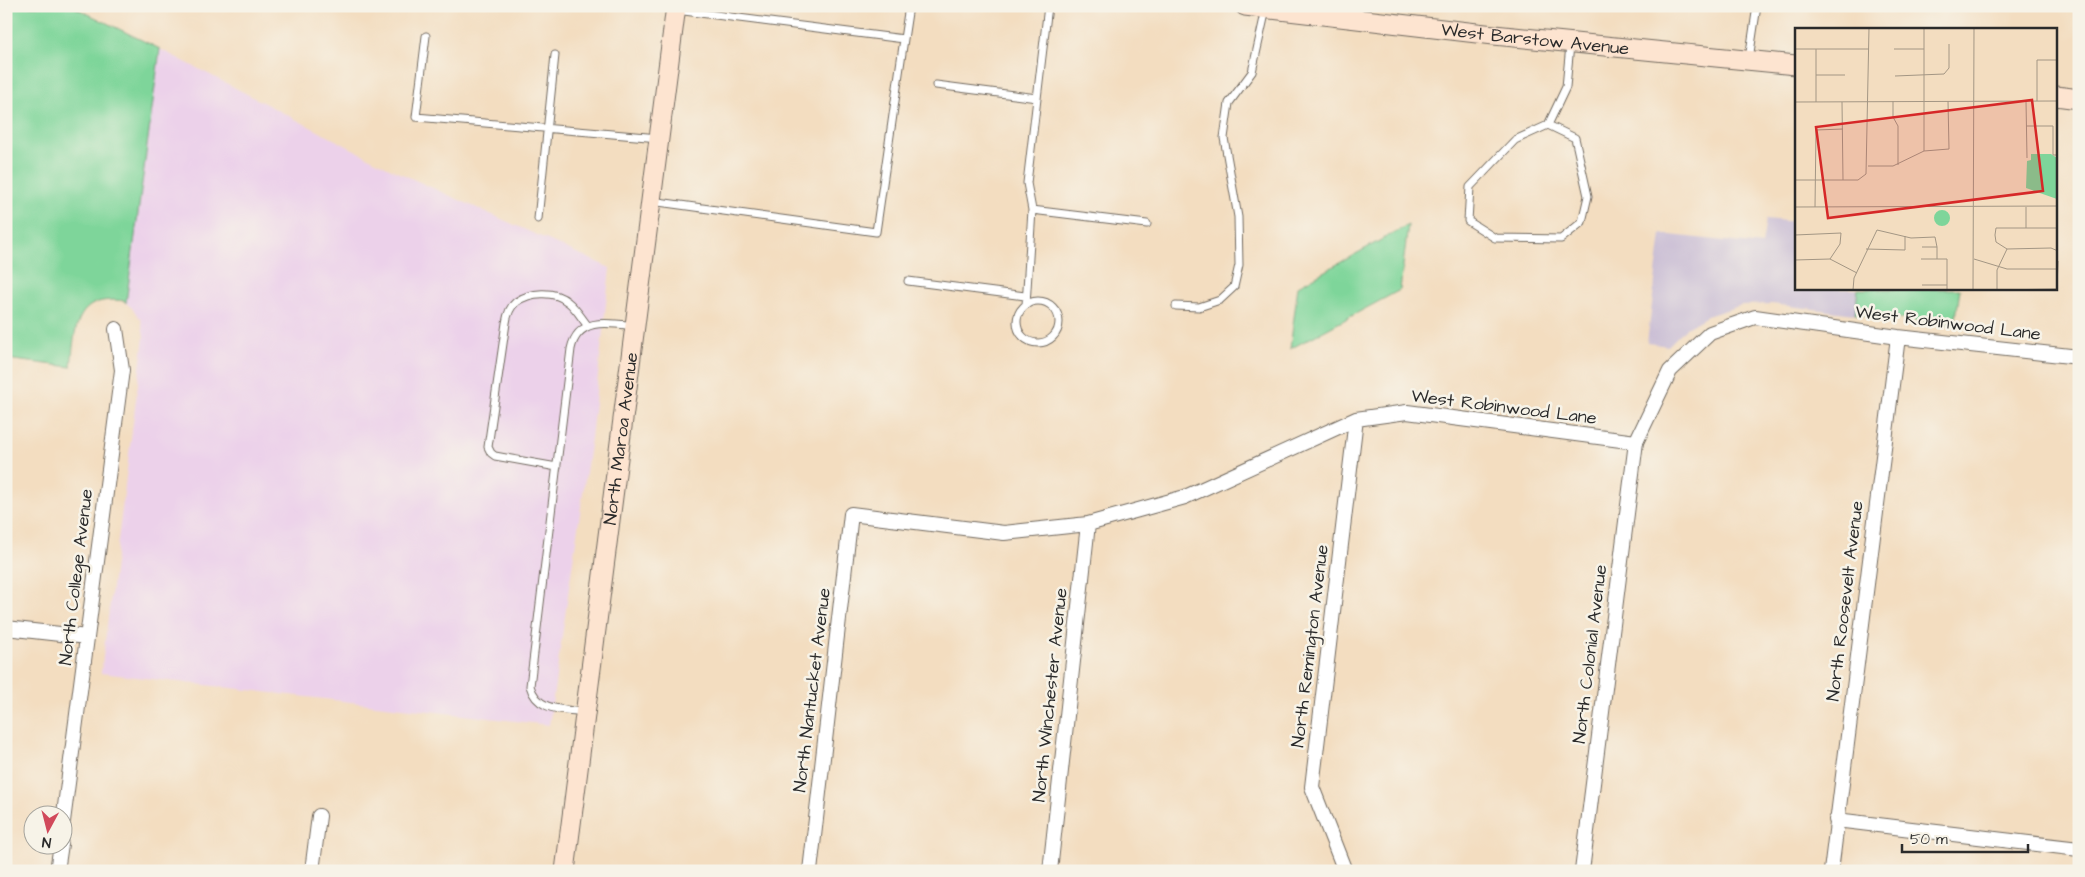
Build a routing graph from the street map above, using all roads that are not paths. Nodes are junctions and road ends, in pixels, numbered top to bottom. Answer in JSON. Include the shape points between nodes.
{"nodes":[{"id":1,"x":909,"y":6,"type":"edge"},
{"id":2,"x":1048,"y":6,"type":"edge"},
{"id":3,"x":1245,"y":6,"type":"edge"},
{"id":4,"x":1757,"y":6,"type":"edge"},
{"id":5,"x":676,"y":8,"type":"edge"},
{"id":6,"x":1266,"y":9,"type":"junction"},
{"id":7,"x":426,"y":36,"type":"dead end"},
{"id":8,"x":904,"y":39,"type":"junction"},
{"id":9,"x":1571,"y":42,"type":"junction"},
{"id":10,"x":555,"y":55,"type":"dead end"},
{"id":11,"x":1749,"y":60,"type":"junction"},
{"id":12,"x":1795,"y":65,"type":"edge"},
{"id":13,"x":936,"y":85,"type":"dead end"},
{"id":14,"x":2058,"y":96,"type":"edge"},
{"id":15,"x":1037,"y":98,"type":"junction"},
{"id":16,"x":2079,"y":99,"type":"edge"},
{"id":17,"x":1548,"y":125,"type":"junction"},
{"id":18,"x":547,"y":127,"type":"junction"},
{"id":19,"x":659,"y":138,"type":"junction"},
{"id":20,"x":651,"y":201,"type":"junction"},
{"id":21,"x":1032,"y":210,"type":"junction"},
{"id":22,"x":538,"y":219,"type":"dead end"},
{"id":23,"x":1147,"y":224,"type":"dead end"},
{"id":24,"x":908,"y":281,"type":"dead end"},
{"id":25,"x":1025,"y":296,"type":"junction"},
{"id":26,"x":1026,"y":305,"type":"junction"},
{"id":27,"x":1176,"y":306,"type":"dead end"},
{"id":28,"x":588,"y":326,"type":"junction"},
{"id":29,"x":635,"y":326,"type":"junction"},
{"id":30,"x":116,"y":329,"type":"dead end"},
{"id":31,"x":1898,"y":337,"type":"junction"},
{"id":32,"x":2079,"y":357,"type":"edge"},
{"id":33,"x":1356,"y":419,"type":"junction"},
{"id":34,"x":1636,"y":442,"type":"junction"},
{"id":35,"x":557,"y":467,"type":"junction"},
{"id":36,"x":851,"y":514,"type":"joint"},
{"id":37,"x":1088,"y":524,"type":"junction"},
{"id":38,"x":6,"y":628,"type":"edge"},
{"id":39,"x":87,"y":637,"type":"junction"},
{"id":40,"x":585,"y":712,"type":"junction"},
{"id":41,"x":65,"y":804,"type":"edge"},
{"id":42,"x":319,"y":816,"type":"dead end"},
{"id":43,"x":1836,"y":820,"type":"junction"},
{"id":44,"x":2079,"y":849,"type":"edge"},
{"id":45,"x":60,"y":854,"type":"edge"},
{"id":46,"x":57,"y":871,"type":"edge"},
{"id":47,"x":312,"y":871,"type":"edge"},
{"id":48,"x":564,"y":871,"type":"edge"},
{"id":49,"x":810,"y":871,"type":"edge"},
{"id":50,"x":1050,"y":871,"type":"edge"},
{"id":51,"x":1345,"y":871,"type":"edge"},
{"id":52,"x":1582,"y":871,"type":"edge"},
{"id":53,"x":1831,"y":871,"type":"edge"}],
"edges":[{"from":1,"to":8,"type":"lane"},
{"from":2,"to":15,"type":"lane"},
{"from":3,"to":6,"type":"main road","name":"West Barstow Avenue"},
{"from":4,"to":11,"type":"lane"},
{"from":5,"to":8,"type":"lane"},
{"from":5,"to":19,"type":"main road","name":"North Maroa Avenue"},
{"from":6,"to":9,"type":"main road","name":"West Barstow Avenue"},
{"from":6,"to":27,"type":"lane","via":[[1252,72],[1229,103],[1224,138],[1238,217],[1239,265],[1234,288],[1220,300],[1199,307]]},
{"from":7,"to":18,"type":"lane","via":[[416,117]]},
{"from":8,"to":20,"type":"lane","via":[[876,232]]},
{"from":9,"to":11,"type":"main road","name":"West Barstow Avenue"},
{"from":9,"to":17,"type":"lane","via":[[1566,86]]},
{"from":10,"to":18,"type":"lane"},
{"from":11,"to":12,"type":"main road","name":"West Barstow Avenue"},
{"from":13,"to":15,"type":"lane"},
{"from":14,"to":16,"type":"main road"},
{"from":15,"to":21,"type":"lane","via":[[1027,183]]},
{"from":17,"to":17,"type":"lane","via":[[1515,140],[1470,187],[1468,221],[1495,238],[1561,239],[1582,222],[1588,196],[1575,138]]},
{"from":18,"to":19,"type":"lane"},
{"from":18,"to":22,"type":"lane"},
{"from":19,"to":20,"type":"main road","name":"North Maroa Avenue"},
{"from":20,"to":29,"type":"main road","name":"North Maroa Avenue"},
{"from":21,"to":23,"type":"lane"},
{"from":21,"to":25,"type":"lane"},
{"from":24,"to":25,"type":"lane"},
{"from":25,"to":26,"type":"lane"},
{"from":26,"to":26,"type":"lane","via":[[1046,302],[1056,311],[1059,318],[1057,331],[1047,341],[1034,343],[1018,330],[1017,316]]},
{"from":28,"to":29,"type":"lane","via":[[601,322]]},
{"from":28,"to":35,"type":"lane","via":[[573,340]]},
{"from":28,"to":35,"type":"lane","via":[[568,301],[543,294],[516,302],[506,323],[488,447],[495,456]]},
{"from":29,"to":40,"type":"main road","name":"North Maroa Avenue"},
{"from":30,"to":39,"type":"street","name":"North College Avenue","via":[[122,370]]},
{"from":31,"to":32,"type":"street","name":"West Robinwood Lane"},
{"from":31,"to":34,"type":"street","name":"West Robinwood Lane","via":[[1754,317],[1710,333],[1670,371]]},
{"from":31,"to":43,"type":"street","name":"North Roosevelt Avenue"},
{"from":33,"to":34,"type":"street","name":"West Robinwood Lane","via":[[1407,412]]},
{"from":33,"to":37,"type":"street","name":"West Robinwood Lane","via":[[1185,497]]},
{"from":33,"to":51,"type":"street","name":"North Remington Avenue","via":[[1312,787]]},
{"from":34,"to":52,"type":"street","name":"North Colonial Avenue"},
{"from":35,"to":40,"type":"lane","via":[[530,686],[536,699],[547,707]]},
{"from":36,"to":37,"type":"street","name":"West Robinwood Lane","via":[[1004,533]]},
{"from":36,"to":49,"type":"street","name":"North Nantucket Avenue"},
{"from":37,"to":50,"type":"street","name":"North Winchester Avenue"},
{"from":38,"to":39,"type":"street"},
{"from":39,"to":41,"type":"street","name":"North College Avenue"},
{"from":40,"to":48,"type":"main road","name":"North Maroa Avenue"},
{"from":42,"to":47,"type":"street"},
{"from":43,"to":44,"type":"street"},
{"from":43,"to":53,"type":"street","name":"North Roosevelt Avenue"},
{"from":45,"to":46,"type":"street"}]}
